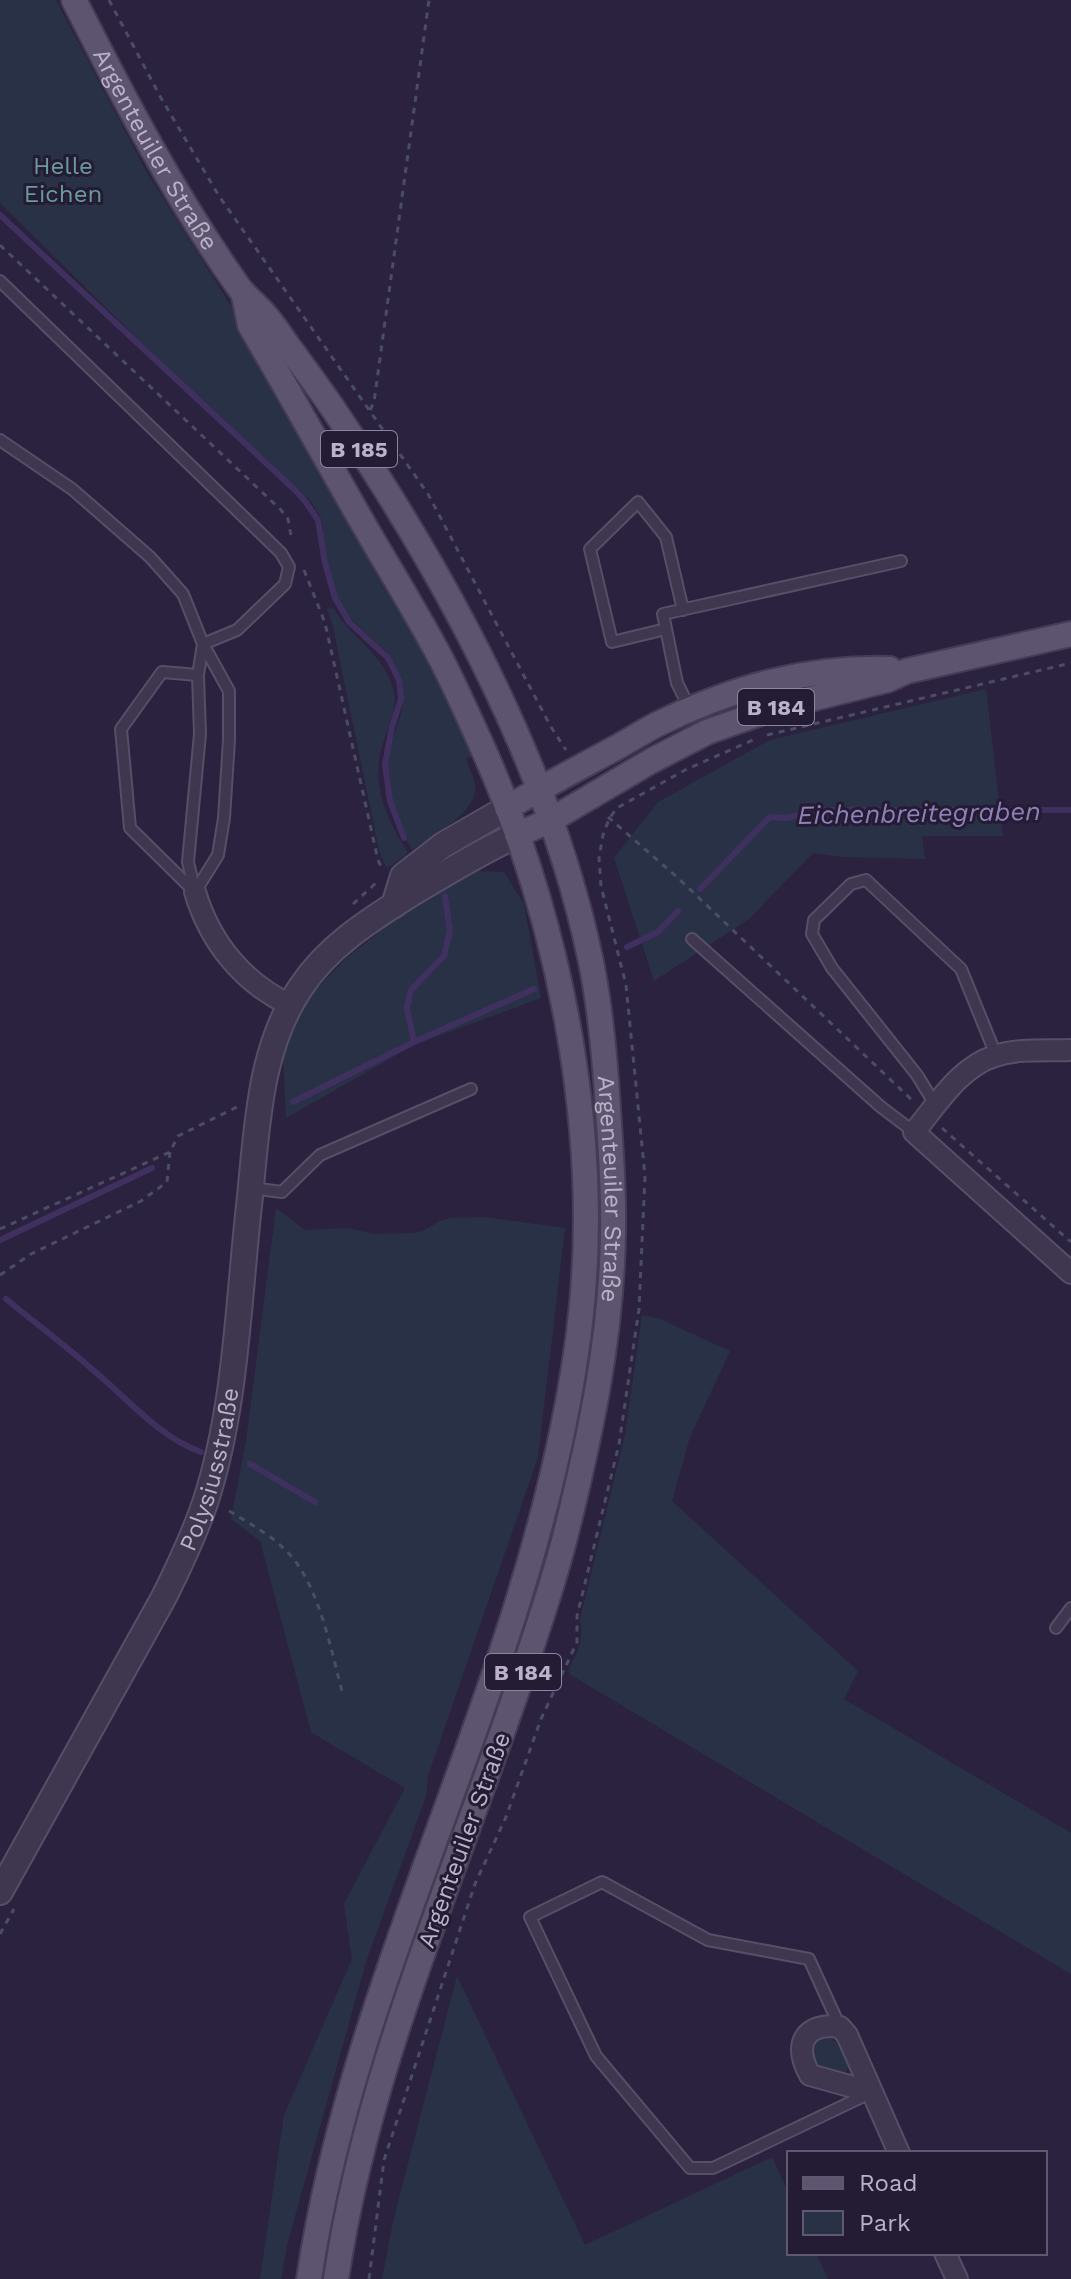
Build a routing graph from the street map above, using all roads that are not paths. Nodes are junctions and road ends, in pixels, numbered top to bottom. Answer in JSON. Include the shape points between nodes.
{"nodes":[{"id":1,"x":74,"y":0,"type":"edge"},
{"id":2,"x":0,"y":281,"type":"edge"},
{"id":3,"x":244,"y":296,"type":"junction"},
{"id":4,"x":0,"y":440,"type":"edge"},
{"id":5,"x":901,"y":561,"type":"dead end"},
{"id":6,"x":683,"y":610,"type":"junction"},
{"id":7,"x":666,"y":629,"type":"junction"},
{"id":8,"x":1071,"y":634,"type":"edge"},
{"id":9,"x":203,"y":644,"type":"junction"},
{"id":10,"x":907,"y":671,"type":"junction"},
{"id":11,"x":198,"y":675,"type":"junction"},
{"id":12,"x":690,"y":709,"type":"junction"},
{"id":13,"x":540,"y":789,"type":"junction"},
{"id":14,"x":507,"y":808,"type":"junction"},
{"id":15,"x":551,"y":820,"type":"junction"},
{"id":16,"x":517,"y":835,"type":"junction"},
{"id":17,"x":195,"y":892,"type":"junction"},
{"id":18,"x":394,"y":905,"type":"junction"},
{"id":19,"x":692,"y":939,"type":"dead end"},
{"id":20,"x":290,"y":1005,"type":"junction"},
{"id":21,"x":1071,"y":1050,"type":"edge"},
{"id":22,"x":996,"y":1055,"type":"junction"},
{"id":23,"x":471,"y":1089,"type":"dead end"},
{"id":24,"x":932,"y":1111,"type":"junction"},
{"id":25,"x":914,"y":1132,"type":"junction"},
{"id":26,"x":251,"y":1188,"type":"junction"},
{"id":27,"x":1071,"y":1273,"type":"edge"},
{"id":28,"x":1071,"y":1608,"type":"edge"},
{"id":29,"x":1056,"y":1628,"type":"dead end"},
{"id":30,"x":0,"y":1892,"type":"edge"},
{"id":31,"x":840,"y":2027,"type":"junction"},
{"id":32,"x":871,"y":2092,"type":"junction"},
{"id":33,"x":898,"y":2151,"type":"edge"},
{"id":34,"x":946,"y":2255,"type":"edge"},
{"id":35,"x":309,"y":2279,"type":"edge"},
{"id":36,"x":336,"y":2279,"type":"edge"},
{"id":37,"x":957,"y":2279,"type":"edge"}],
"edges":[{"from":1,"to":3,"type":"main road","name":"Argenteuiler Straße","number":"B 185","via":[[159,159]]},
{"from":2,"to":9,"type":"lane","via":[[281,553],[289,567],[285,584],[237,630]]},
{"from":3,"to":13,"type":"main road","name":"Argenteuiler Straße","number":"B 185","via":[[266,316],[311,379],[402,518],[484,665]]},
{"from":3,"to":14,"type":"main road","name":"Argenteuiler Straße","number":"B 185","via":[[250,325],[441,659]]},
{"from":4,"to":9,"type":"lane","via":[[72,489],[150,557],[183,594]]},
{"from":5,"to":6,"type":"lane"},
{"from":6,"to":7,"type":"lane","via":[[663,614]]},
{"from":6,"to":7,"type":"lane","via":[[666,537],[638,502],[590,549],[612,642]]},
{"from":7,"to":12,"type":"lane","via":[[677,683]]},
{"from":8,"to":10,"type":"main road","number":"B 184"},
{"from":9,"to":11,"type":"lane"},
{"from":9,"to":17,"type":"lane","via":[[229,691],[229,740],[218,855]]},
{"from":10,"to":12,"type":"main road","number":"B 184","via":[[800,674]]},
{"from":10,"to":15,"type":"main road","number":"B 184","via":[[707,732]]},
{"from":11,"to":17,"type":"lane","via":[[200,734],[188,862]]},
{"from":11,"to":17,"type":"lane","via":[[162,672],[121,729],[130,828]]},
{"from":12,"to":13,"type":"main road","number":"B 184"},
{"from":13,"to":14,"type":"main road","number":"B 184"},
{"from":13,"to":15,"type":"main road","name":"Argenteuiler Straße","number":"B 184"},
{"from":14,"to":16,"type":"main road","name":"Argenteuiler Straße","number":"B 184"},
{"from":14,"to":18,"type":"street","name":"Polysiusstraße","via":[[443,845],[403,876]]},
{"from":15,"to":16,"type":"main road","number":"B 184"},
{"from":15,"to":36,"type":"main road","name":"Argenteuiler Straße","number":"B 184","via":[[590,957],[605,1063],[613,1235],[596,1405],[545,1607],[379,2083]]},
{"from":16,"to":18,"type":"street","name":"Polysiusstraße"},
{"from":16,"to":35,"type":"main road","name":"Argenteuiler Straße","number":"B 184","via":[[556,970],[580,1108],[585,1256],[579,1330],[566,1416],[530,1564],[357,2065],[336,2138]]},
{"from":17,"to":20,"type":"street","via":[[224,952],[260,988]]},
{"from":18,"to":20,"type":"street","name":"Polysiusstraße","via":[[340,943]]},
{"from":19,"to":25,"type":"lane"},
{"from":20,"to":26,"type":"street","name":"Polysiusstraße","via":[[268,1059]]},
{"from":21,"to":22,"type":"street"},
{"from":22,"to":24,"type":"street","via":[[975,1064]]},
{"from":22,"to":24,"type":"lane","via":[[961,969],[866,880],[851,884],[814,920],[812,934],[832,968],[917,1075]]},
{"from":23,"to":26,"type":"lane","via":[[320,1155],[282,1192]]},
{"from":24,"to":25,"type":"street"},
{"from":25,"to":27,"type":"street"},
{"from":26,"to":30,"type":"street","name":"Polysiusstraße","via":[[224,1421],[205,1502],[164,1597]]},
{"from":28,"to":29,"type":"lane"},
{"from":31,"to":32,"type":"street"},
{"from":31,"to":32,"type":"street","via":[[811,2030],[802,2060],[810,2075]]},
{"from":31,"to":32,"type":"lane","via":[[809,1959],[708,1940],[602,1882],[530,1917],[596,2056],[690,2168],[713,2168]]},
{"from":32,"to":33,"type":"street"},
{"from":34,"to":37,"type":"street"}]}
